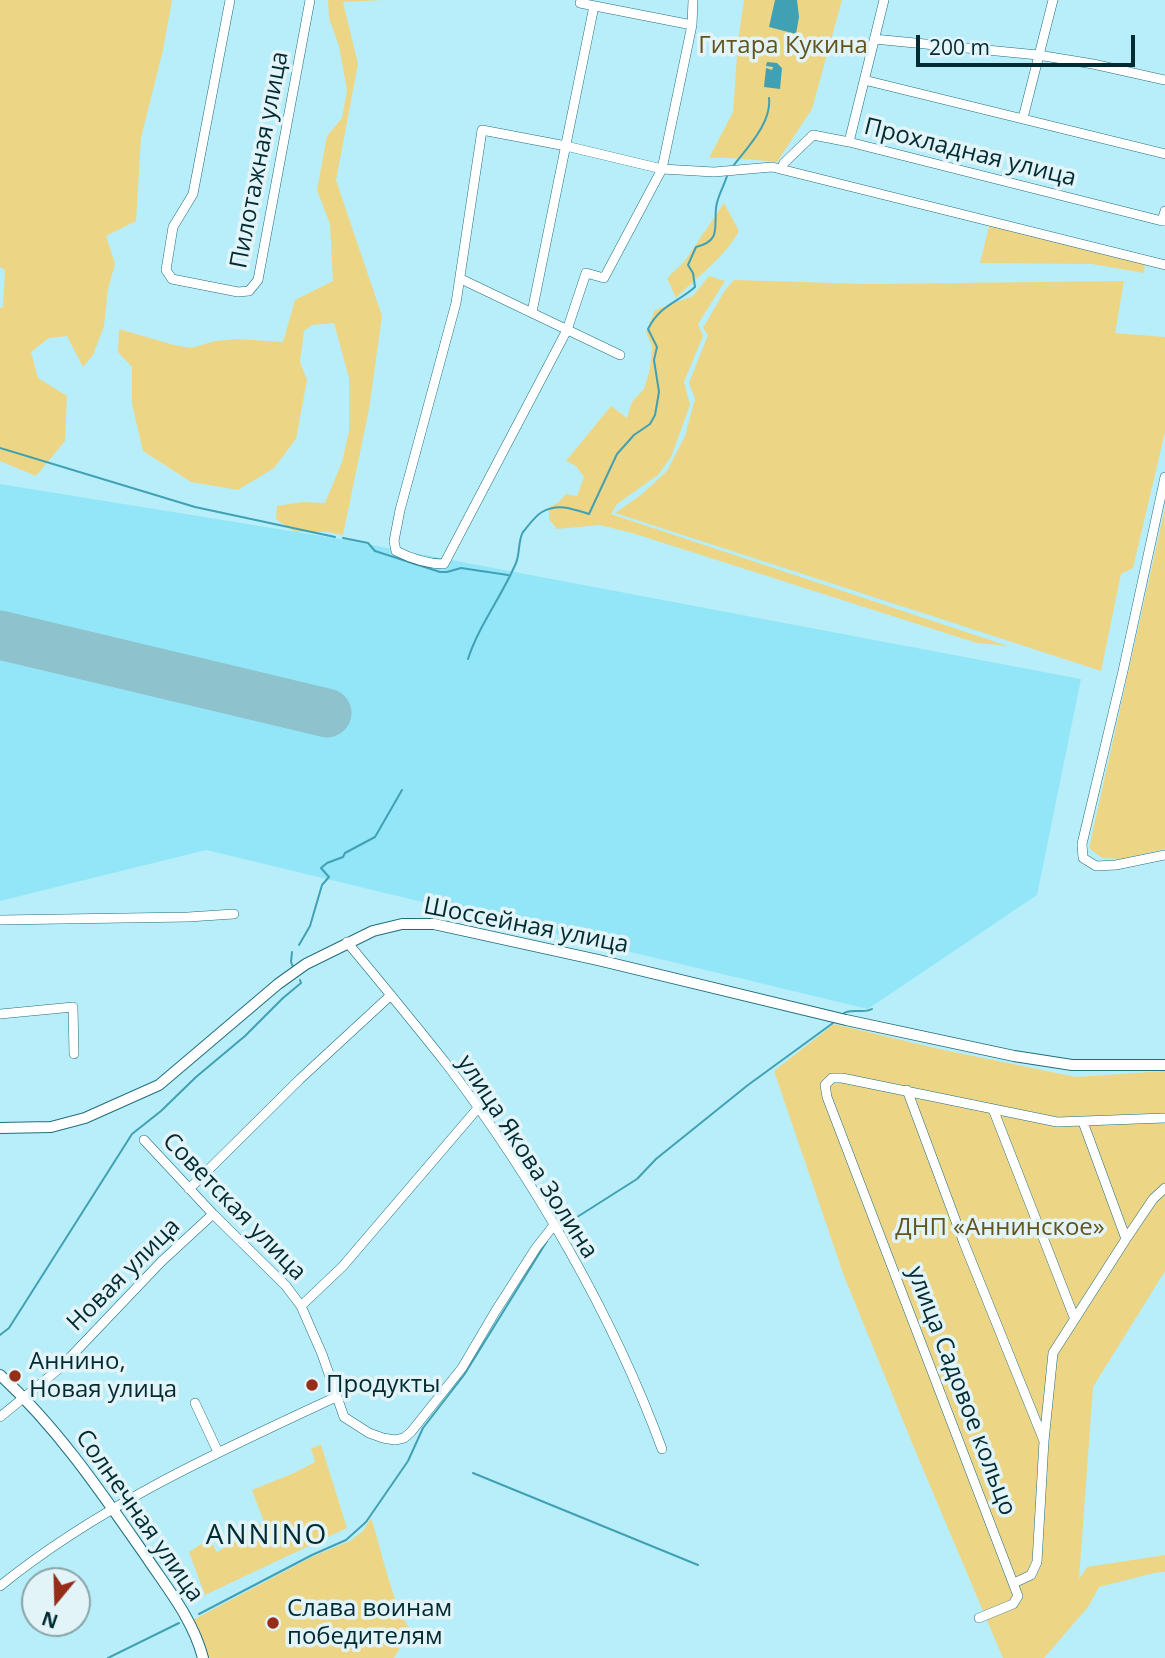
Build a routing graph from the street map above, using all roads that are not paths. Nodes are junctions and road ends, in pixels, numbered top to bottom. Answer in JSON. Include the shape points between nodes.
{"nodes":[{"id":1,"x":230,"y":0,"type":"edge"},
{"id":2,"x":310,"y":0,"type":"edge"},
{"id":3,"x":694,"y":0,"type":"edge"},
{"id":4,"x":884,"y":0,"type":"edge"},
{"id":5,"x":1053,"y":0,"type":"edge"},
{"id":6,"x":580,"y":3,"type":"dead end"},
{"id":7,"x":594,"y":6,"type":"junction"},
{"id":8,"x":692,"y":25,"type":"junction"},
{"id":9,"x":874,"y":39,"type":"junction"},
{"id":10,"x":1038,"y":55,"type":"junction"},
{"id":11,"x":864,"y":79,"type":"junction"},
{"id":12,"x":1165,"y":80,"type":"edge"},
{"id":13,"x":1023,"y":118,"type":"junction"},
{"id":14,"x":849,"y":142,"type":"junction"},
{"id":15,"x":566,"y":146,"type":"junction"},
{"id":16,"x":1165,"y":154,"type":"edge"},
{"id":17,"x":662,"y":169,"type":"junction"},
{"id":18,"x":781,"y":169,"type":"junction"},
{"id":19,"x":1165,"y":211,"type":"edge"},
{"id":20,"x":1165,"y":265,"type":"edge"},
{"id":21,"x":461,"y":279,"type":"junction"},
{"id":22,"x":532,"y":312,"type":"junction"},
{"id":23,"x":567,"y":330,"type":"junction"},
{"id":24,"x":620,"y":355,"type":"dead end"},
{"id":25,"x":1165,"y":477,"type":"edge"},
{"id":26,"x":1165,"y":855,"type":"edge"},
{"id":27,"x":234,"y":914,"type":"dead end"},
{"id":28,"x":0,"y":920,"type":"edge"},
{"id":29,"x":347,"y":942,"type":"junction"},
{"id":30,"x":391,"y":995,"type":"junction"},
{"id":31,"x":0,"y":1014,"type":"edge"},
{"id":32,"x":74,"y":1054,"type":"dead end"},
{"id":33,"x":1165,"y":1065,"type":"edge"},
{"id":34,"x":907,"y":1090,"type":"junction"},
{"id":35,"x":478,"y":1108,"type":"junction"},
{"id":36,"x":993,"y":1109,"type":"junction"},
{"id":37,"x":1165,"y":1118,"type":"edge"},
{"id":38,"x":1083,"y":1122,"type":"junction"},
{"id":39,"x":0,"y":1128,"type":"edge"},
{"id":40,"x":144,"y":1139,"type":"dead end"},
{"id":41,"x":1165,"y":1188,"type":"edge"},
{"id":42,"x":189,"y":1189,"type":"junction"},
{"id":43,"x":213,"y":1214,"type":"junction"},
{"id":44,"x":554,"y":1225,"type":"junction"},
{"id":45,"x":1126,"y":1239,"type":"junction"},
{"id":46,"x":301,"y":1306,"type":"junction"},
{"id":47,"x":1074,"y":1317,"type":"junction"},
{"id":48,"x":0,"y":1375,"type":"edge"},
{"id":49,"x":24,"y":1397,"type":"junction"},
{"id":50,"x":336,"y":1397,"type":"junction"},
{"id":51,"x":195,"y":1403,"type":"dead end"},
{"id":52,"x":0,"y":1417,"type":"edge"},
{"id":53,"x":1044,"y":1441,"type":"junction"},
{"id":54,"x":662,"y":1450,"type":"dead end"},
{"id":55,"x":218,"y":1452,"type":"junction"},
{"id":56,"x":113,"y":1510,"type":"junction"},
{"id":57,"x":1014,"y":1583,"type":"junction"},
{"id":58,"x":0,"y":1586,"type":"edge"},
{"id":59,"x":979,"y":1618,"type":"dead end"},
{"id":60,"x":203,"y":1658,"type":"edge"}],
"edges":[{"from":1,"to":2,"type":"street","name":"Пилотажная улица","via":[[194,194],[173,227],[166,270],[172,279],[238,292],[249,291],[258,280]]},
{"from":3,"to":8,"type":"street"},
{"from":4,"to":9,"type":"street"},
{"from":5,"to":10,"type":"street"},
{"from":6,"to":7,"type":"street"},
{"from":7,"to":8,"type":"street"},
{"from":7,"to":15,"type":"street"},
{"from":8,"to":17,"type":"street"},
{"from":9,"to":10,"type":"street"},
{"from":9,"to":11,"type":"street"},
{"from":10,"to":12,"type":"street"},
{"from":10,"to":13,"type":"street"},
{"from":11,"to":13,"type":"street"},
{"from":11,"to":14,"type":"street"},
{"from":13,"to":16,"type":"street"},
{"from":14,"to":18,"type":"street","name":"Прохладная улица","via":[[813,135]]},
{"from":14,"to":19,"type":"street","name":"Прохладная улица","via":[[1162,221]]},
{"from":15,"to":17,"type":"street"},
{"from":15,"to":21,"type":"street","via":[[482,131]]},
{"from":15,"to":22,"type":"street"},
{"from":17,"to":18,"type":"street"},
{"from":17,"to":23,"type":"street","via":[[604,278],[586,273]]},
{"from":18,"to":20,"type":"street"},
{"from":21,"to":22,"type":"street"},
{"from":21,"to":23,"type":"street","via":[[394,541],[396,551],[410,558],[444,564]]},
{"from":22,"to":23,"type":"street"},
{"from":23,"to":24,"type":"street"},
{"from":25,"to":26,"type":"street","via":[[1082,844],[1083,858],[1096,866]]},
{"from":27,"to":28,"type":"street"},
{"from":29,"to":30,"type":"street","name":"улица Якова Золина"},
{"from":29,"to":33,"type":"main road","name":"Шоссейная улица","via":[[402,924],[435,924],[1014,1056],[1072,1065]]},
{"from":29,"to":39,"type":"main road","name":"Шоссейная улица","via":[[278,984],[159,1085],[85,1118],[51,1127]]},
{"from":30,"to":35,"type":"street","name":"улица Якова Золина"},
{"from":30,"to":42,"type":"street","name":"Новая улица"},
{"from":31,"to":32,"type":"street","via":[[72,1007]]},
{"from":34,"to":36,"type":"street","name":"улица Садовое кольцо"},
{"from":34,"to":53,"type":"street"},
{"from":34,"to":57,"type":"street","name":"улица Садовое кольцо","via":[[837,1077],[825,1085]]},
{"from":35,"to":44,"type":"street","name":"улица Якова Золина"},
{"from":35,"to":46,"type":"street","via":[[343,1266]]},
{"from":36,"to":38,"type":"street","name":"улица Садовое кольцо","via":[[1056,1122]]},
{"from":36,"to":47,"type":"street"},
{"from":37,"to":38,"type":"street","name":"улица Садовое кольцо"},
{"from":38,"to":45,"type":"street"},
{"from":40,"to":42,"type":"street","name":"Советская улица"},
{"from":41,"to":45,"type":"street","name":"улица Садовое кольцо"},
{"from":42,"to":43,"type":"street","name":"Советская улица"},
{"from":43,"to":46,"type":"street","name":"Советская улица"},
{"from":43,"to":49,"type":"street","name":"Новая улица","via":[[60,1368]]},
{"from":44,"to":50,"type":"street","name":"Советская улица","via":[[462,1368],[404,1438],[369,1433],[344,1417]]},
{"from":44,"to":54,"type":"street","name":"улица Якова Золина","via":[[613,1334]]},
{"from":45,"to":47,"type":"street","name":"улица Садовое кольцо"},
{"from":46,"to":50,"type":"street","name":"Советская улица"},
{"from":47,"to":53,"type":"street","name":"улица Садовое кольцо","via":[[1051,1359]]},
{"from":48,"to":49,"type":"main road","name":"Солнечная улица"},
{"from":49,"to":52,"type":"street","name":"Новая улица"},
{"from":49,"to":56,"type":"main road","name":"Солнечная улица"},
{"from":50,"to":55,"type":"street"},
{"from":51,"to":55,"type":"street"},
{"from":53,"to":57,"type":"street","name":"улица Садовое кольцо","via":[[1037,1562],[1031,1575]]},
{"from":55,"to":56,"type":"street"},
{"from":56,"to":58,"type":"street"},
{"from":56,"to":60,"type":"main road","name":"Солнечная улица","via":[[184,1613]]},
{"from":57,"to":59,"type":"street","via":[[1018,1597],[1013,1604]]}]}
